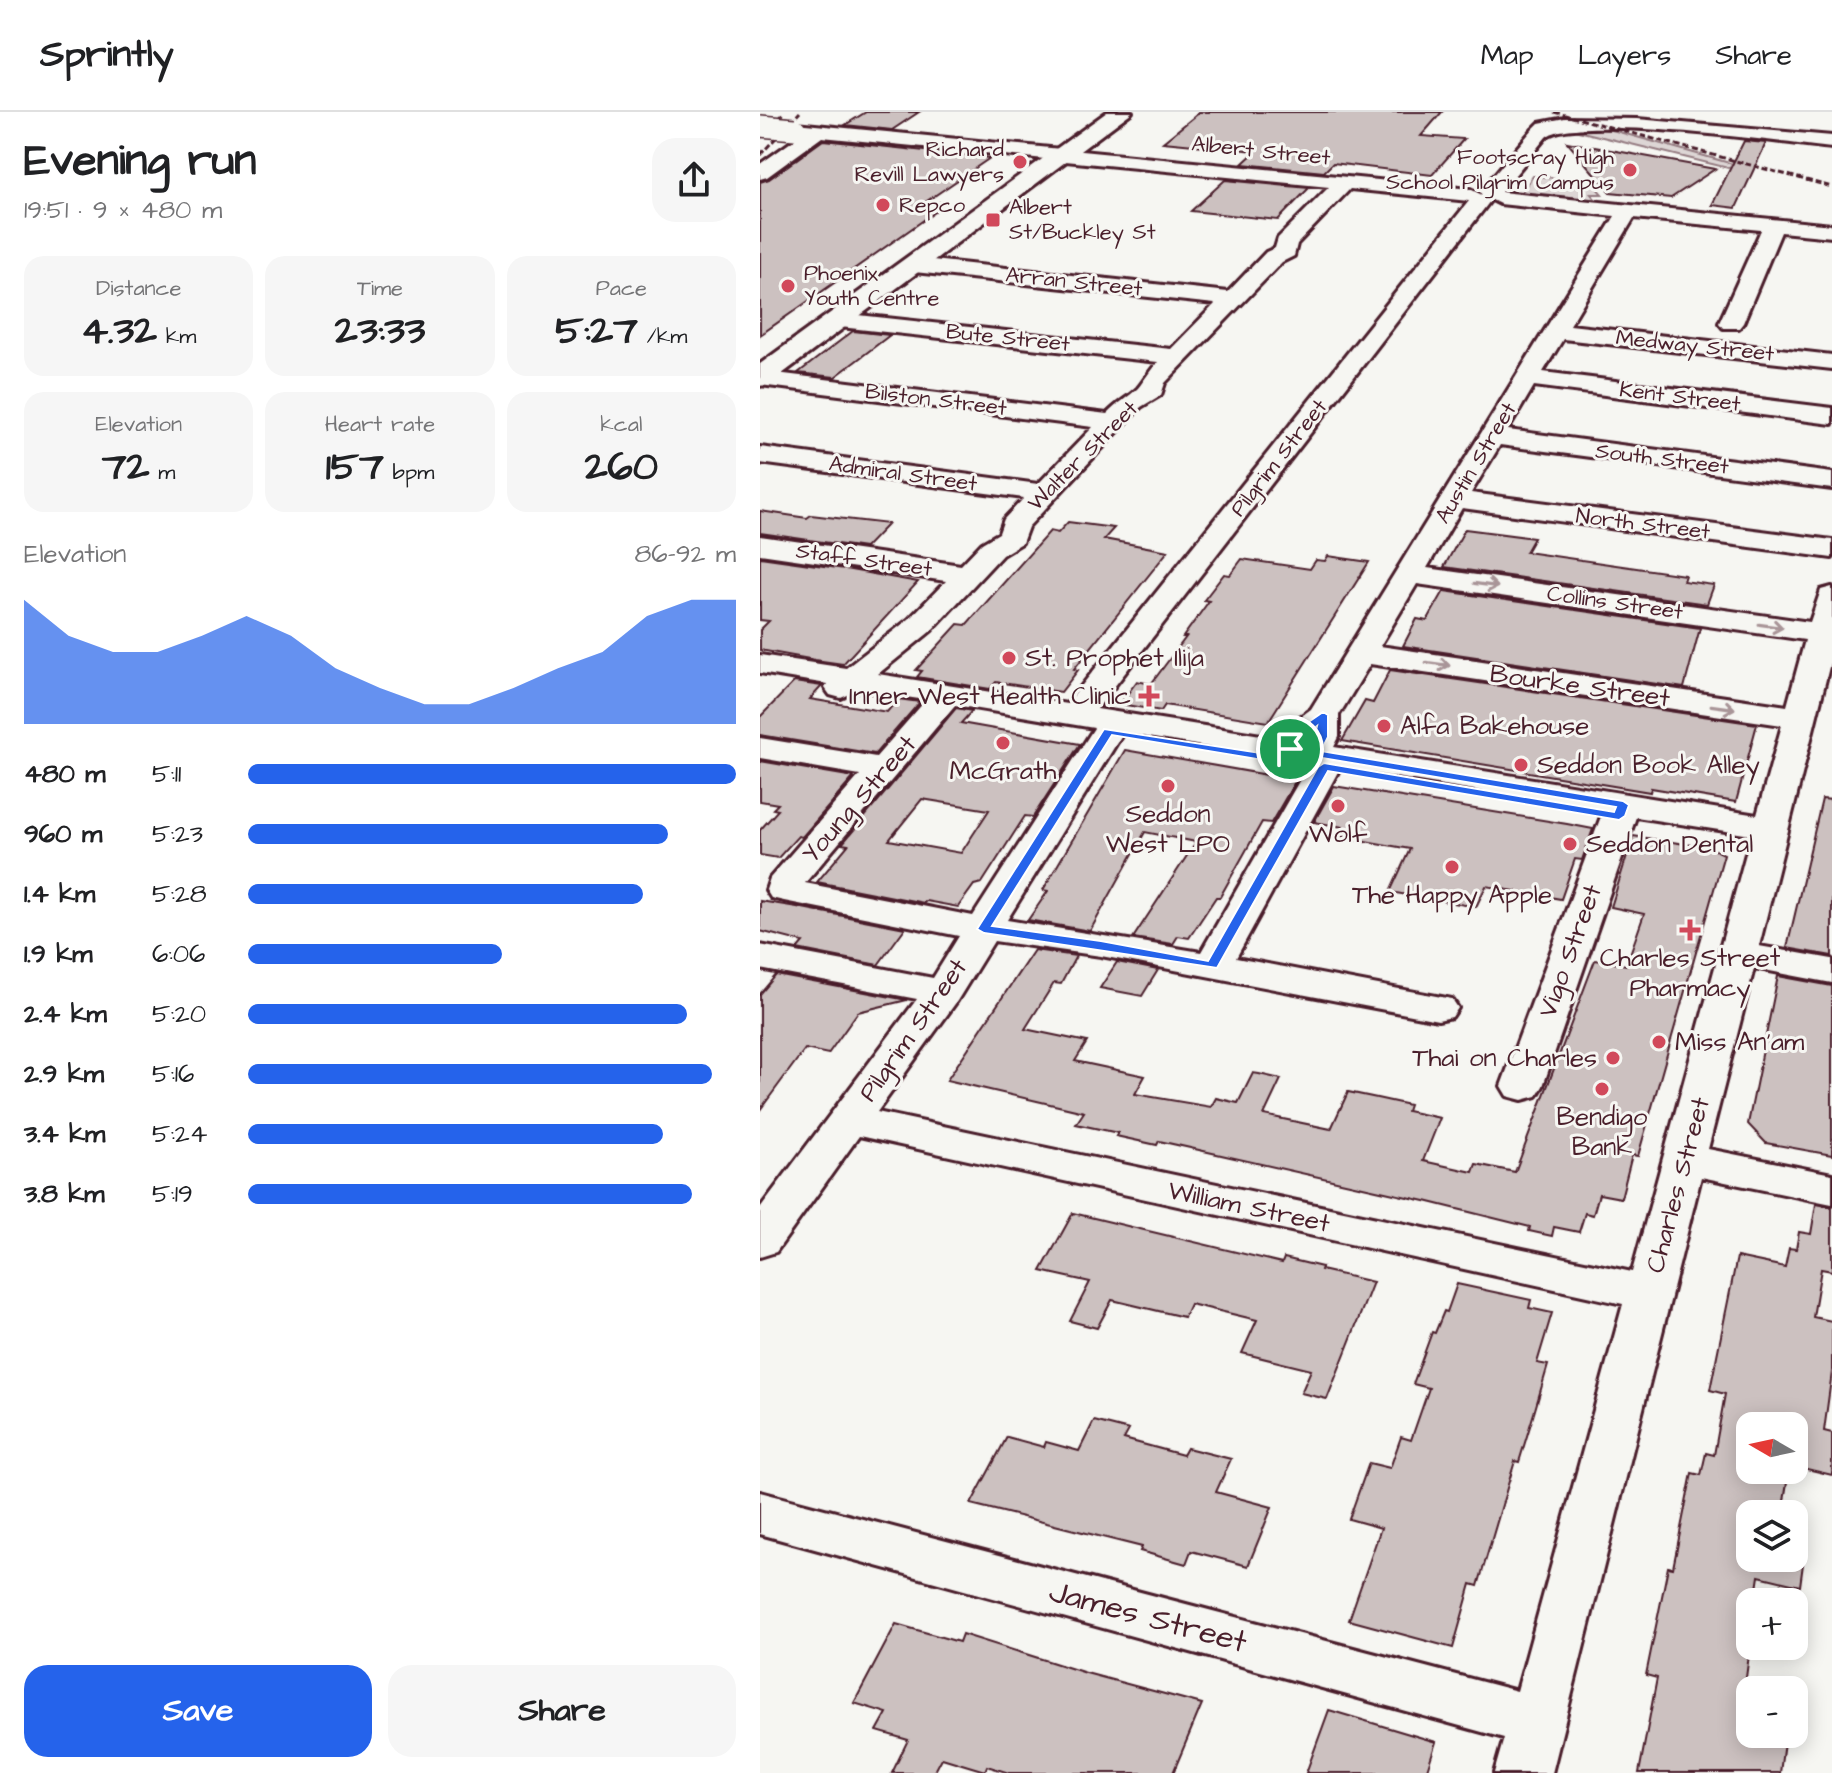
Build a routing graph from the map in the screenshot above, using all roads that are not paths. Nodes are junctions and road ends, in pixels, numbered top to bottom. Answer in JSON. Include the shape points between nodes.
{"nodes":[{"id":1,"x":1121,"y":112,"type":"edge"},
{"id":2,"x":1702,"y":112,"type":"edge"},
{"id":3,"x":760,"y":126,"type":"edge"},
{"id":4,"x":1683,"y":126,"type":"junction"},
{"id":5,"x":819,"y":131,"type":"junction"},
{"id":6,"x":1832,"y":142,"type":"edge"},
{"id":7,"x":1064,"y":155,"type":"junction"},
{"id":8,"x":760,"y":173,"type":"edge"},
{"id":9,"x":1344,"y":184,"type":"junction"},
{"id":10,"x":1485,"y":196,"type":"junction"},
{"id":11,"x":1628,"y":211,"type":"junction"},
{"id":12,"x":1774,"y":225,"type":"junction"},
{"id":13,"x":1832,"y":231,"type":"edge"},
{"id":14,"x":914,"y":265,"type":"junction"},
{"id":15,"x":1234,"y":299,"type":"junction"},
{"id":16,"x":840,"y":320,"type":"junction"},
{"id":17,"x":1731,"y":323,"type":"dead end"},
{"id":18,"x":1557,"y":331,"type":"junction"},
{"id":19,"x":1177,"y":357,"type":"junction"},
{"id":20,"x":1832,"y":362,"type":"edge"},
{"id":21,"x":760,"y":378,"type":"edge"},
{"id":22,"x":1528,"y":378,"type":"junction"},
{"id":23,"x":1832,"y":416,"type":"edge"},
{"id":24,"x":1112,"y":422,"type":"junction"},
{"id":25,"x":1492,"y":436,"type":"junction"},
{"id":26,"x":760,"y":455,"type":"edge"},
{"id":27,"x":1832,"y":481,"type":"edge"},
{"id":28,"x":1046,"y":493,"type":"junction"},
{"id":29,"x":1454,"y":499,"type":"junction"},
{"id":30,"x":760,"y":545,"type":"edge"},
{"id":31,"x":1832,"y":549,"type":"edge"},
{"id":32,"x":1409,"y":574,"type":"junction"},
{"id":33,"x":968,"y":575,"type":"junction"},
{"id":34,"x":1832,"y":596,"type":"edge"},
{"id":35,"x":920,"y":625,"type":"junction"},
{"id":36,"x":1822,"y":633,"type":"junction"},
{"id":37,"x":1361,"y":653,"type":"junction"},
{"id":38,"x":1823,"y":666,"type":"edge"},
{"id":39,"x":764,"y":677,"type":"edge"},
{"id":40,"x":846,"y":683,"type":"junction"},
{"id":41,"x":898,"y":686,"type":"junction"},
{"id":42,"x":940,"y":704,"type":"junction"},
{"id":43,"x":1076,"y":714,"type":"junction"},
{"id":44,"x":1800,"y":718,"type":"junction"},
{"id":45,"x":1108,"y":731,"type":"junction"},
{"id":46,"x":760,"y":748,"type":"edge"},
{"id":47,"x":1310,"y":757,"type":"junction"},
{"id":48,"x":884,"y":769,"type":"junction"},
{"id":49,"x":1621,"y":810,"type":"junction"},
{"id":50,"x":1770,"y":835,"type":"junction"},
{"id":51,"x":781,"y":879,"type":"edge"},
{"id":52,"x":984,"y":929,"type":"junction"},
{"id":53,"x":1739,"y":954,"type":"junction"},
{"id":54,"x":760,"y":957,"type":"edge"},
{"id":55,"x":1212,"y":966,"type":"junction"},
{"id":56,"x":1832,"y":971,"type":"edge"},
{"id":57,"x":943,"y":992,"type":"junction"},
{"id":58,"x":1438,"y":1008,"type":"dead end"},
{"id":59,"x":1522,"y":1086,"type":"dead end"},
{"id":60,"x":849,"y":1120,"type":"junction"},
{"id":61,"x":1685,"y":1159,"type":"junction"},
{"id":62,"x":1832,"y":1189,"type":"edge"},
{"id":63,"x":760,"y":1241,"type":"edge"},
{"id":64,"x":1650,"y":1293,"type":"junction"},
{"id":65,"x":760,"y":1513,"type":"edge"},
{"id":66,"x":1537,"y":1722,"type":"junction"},
{"id":67,"x":1523,"y":1773,"type":"edge"}],
"edges":[{"from":1,"to":7,"type":"main road"},
{"from":2,"to":4,"type":"street"},
{"from":3,"to":5,"type":"street","name":"Albert Street","bridge":true},
{"from":4,"to":6,"type":"street","name":"Pilgrim Street"},
{"from":4,"to":10,"type":"street","name":"Pilgrim Street","via":[[1587,121],[1546,127]]},
{"from":5,"to":7,"type":"street","name":"Albert Street"},
{"from":5,"to":8,"type":"street"},
{"from":7,"to":9,"type":"street","name":"Albert Street"},
{"from":7,"to":14,"type":"main road"},
{"from":9,"to":10,"type":"street","name":"Albert Street"},
{"from":9,"to":15,"type":"street","name":"Walter Street","via":[[1286,243],[1286,251]]},
{"from":10,"to":11,"type":"street","name":"Albert Street"},
{"from":10,"to":43,"type":"street","name":"Pilgrim Street"},
{"from":11,"to":12,"type":"street","name":"Albert Street"},
{"from":11,"to":18,"type":"street","name":"Austin Street"},
{"from":12,"to":13,"type":"street","name":"Albert Street"},
{"from":12,"to":17,"type":"street"},
{"from":14,"to":15,"type":"street","name":"Arran Street"},
{"from":14,"to":16,"type":"main road"},
{"from":15,"to":19,"type":"street","name":"Walter Street"},
{"from":16,"to":19,"type":"street","name":"Bute Street"},
{"from":16,"to":21,"type":"main road"},
{"from":18,"to":20,"type":"street","name":"Medway Street"},
{"from":18,"to":22,"type":"street","name":"Austin Street"},
{"from":19,"to":24,"type":"street","name":"Walter Street","via":[[1153,381],[1152,390]]},
{"from":21,"to":24,"type":"street","name":"Bilston Street"},
{"from":22,"to":23,"type":"street","name":"Kent Street"},
{"from":22,"to":25,"type":"street","name":"Austin Street"},
{"from":24,"to":28,"type":"street","name":"Walter Street"},
{"from":25,"to":27,"type":"street","name":"South Street"},
{"from":25,"to":29,"type":"street","name":"Austin Street"},
{"from":26,"to":28,"type":"street","name":"Admiral Street"},
{"from":28,"to":33,"type":"street","name":"Walter Street","via":[[1014,525],[1012,537]]},
{"from":29,"to":31,"type":"street","name":"North Street"},
{"from":29,"to":32,"type":"street","name":"Austin Street"},
{"from":30,"to":33,"type":"street","name":"Staff Street"},
{"from":32,"to":36,"type":"street","name":"Collins Street","one_way":true},
{"from":32,"to":37,"type":"street","name":"Austin Street"},
{"from":33,"to":35,"type":"street","name":"Walter Street"},
{"from":34,"to":36,"type":"street","name":"Charles Street"},
{"from":35,"to":40,"type":"street","name":"Walter Street"},
{"from":35,"to":41,"type":"street","name":"Walter Street","via":[[896,664]]},
{"from":36,"to":38,"type":"street","name":"Charles Street"},
{"from":37,"to":44,"type":"street","name":"Bourke Street","one_way":true},
{"from":37,"to":47,"type":"street","name":"Austin Street","via":[[1323,715],[1322,737]]},
{"from":38,"to":44,"type":"street","name":"Charles Street"},
{"from":39,"to":40,"type":"street"},
{"from":40,"to":41,"type":"street"},
{"from":40,"to":42,"type":"street"},
{"from":41,"to":43,"type":"street"},
{"from":42,"to":45,"type":"street"},
{"from":42,"to":48,"type":"street","name":"Young Street"},
{"from":43,"to":47,"type":"street"},
{"from":44,"to":50,"type":"street","name":"Charles Street"},
{"from":45,"to":47,"type":"street"},
{"from":45,"to":52,"type":"street","name":"Pilgrim Street"},
{"from":46,"to":48,"type":"street"},
{"from":47,"to":49,"type":"street"},
{"from":47,"to":55,"type":"street","name":"Austin Street"},
{"from":48,"to":51,"type":"street","name":"Young Street"},
{"from":49,"to":50,"type":"street"},
{"from":49,"to":59,"type":"street","name":"Vigo Street"},
{"from":50,"to":53,"type":"street","name":"Charles Street"},
{"from":51,"to":52,"type":"street"},
{"from":52,"to":55,"type":"street"},
{"from":52,"to":57,"type":"street","name":"Pilgrim Street"},
{"from":53,"to":56,"type":"street"},
{"from":53,"to":61,"type":"street","name":"Charles Street"},
{"from":54,"to":57,"type":"street"},
{"from":55,"to":58,"type":"street"},
{"from":57,"to":60,"type":"street","name":"Pilgrim Street"},
{"from":60,"to":63,"type":"street","name":"Pilgrim Street"},
{"from":60,"to":64,"type":"street","name":"William Street"},
{"from":61,"to":62,"type":"street"},
{"from":61,"to":64,"type":"street","name":"Charles Street"},
{"from":64,"to":66,"type":"street","name":"Charles Street"},
{"from":65,"to":66,"type":"street","name":"James Street"},
{"from":66,"to":67,"type":"street","name":"Charles Street"}]}
